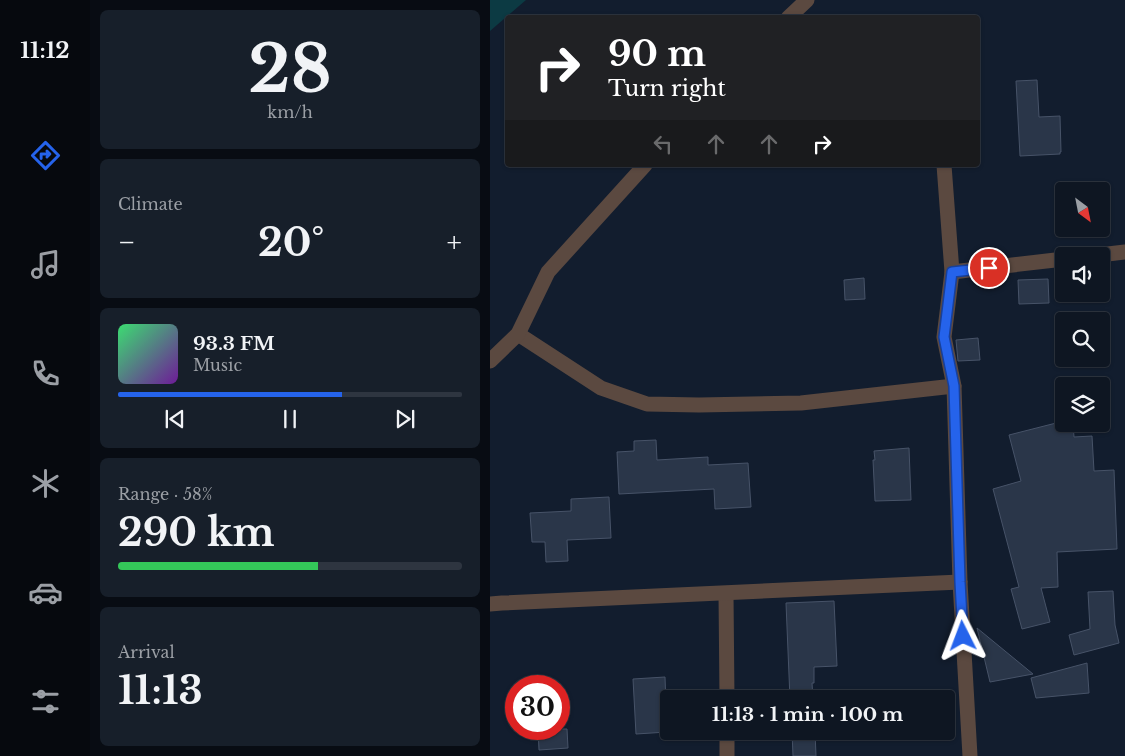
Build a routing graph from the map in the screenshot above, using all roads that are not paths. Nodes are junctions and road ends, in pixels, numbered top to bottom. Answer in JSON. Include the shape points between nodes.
{"nodes":[{"id":1,"x":807,"y":0,"type":"edge"},
{"id":2,"x":791,"y":15,"type":"edge"},
{"id":3,"x":643,"y":167,"type":"edge"},
{"id":4,"x":944,"y":167,"type":"edge"},
{"id":5,"x":1125,"y":252,"type":"edge"},
{"id":6,"x":1110,"y":254,"type":"edge"},
{"id":7,"x":1055,"y":260,"type":"edge"},
{"id":8,"x":952,"y":272,"type":"junction"},
{"id":9,"x":518,"y":334,"type":"junction"},
{"id":10,"x":490,"y":361,"type":"edge"},
{"id":11,"x":954,"y":386,"type":"junction"},
{"id":12,"x":960,"y":582,"type":"junction"},
{"id":13,"x":726,"y":594,"type":"junction"},
{"id":14,"x":490,"y":604,"type":"edge"},
{"id":15,"x":727,"y":690,"type":"edge"},
{"id":16,"x":727,"y":740,"type":"edge"},
{"id":17,"x":728,"y":756,"type":"edge"},
{"id":18,"x":970,"y":756,"type":"edge"}],
"edges":[{"from":1,"to":2,"type":"street"},
{"from":3,"to":9,"type":"street","via":[[548,272]]},
{"from":4,"to":8,"type":"street"},
{"from":5,"to":6,"type":"street"},
{"from":7,"to":8,"type":"street"},
{"from":8,"to":11,"type":"street","via":[[944,337]]},
{"from":9,"to":10,"type":"street"},
{"from":9,"to":11,"type":"street","via":[[601,388],[647,404],[801,403]]},
{"from":11,"to":12,"type":"street"},
{"from":12,"to":13,"type":"street"},
{"from":12,"to":18,"type":"street"},
{"from":13,"to":14,"type":"street"},
{"from":13,"to":15,"type":"street"},
{"from":16,"to":17,"type":"street"}]}
